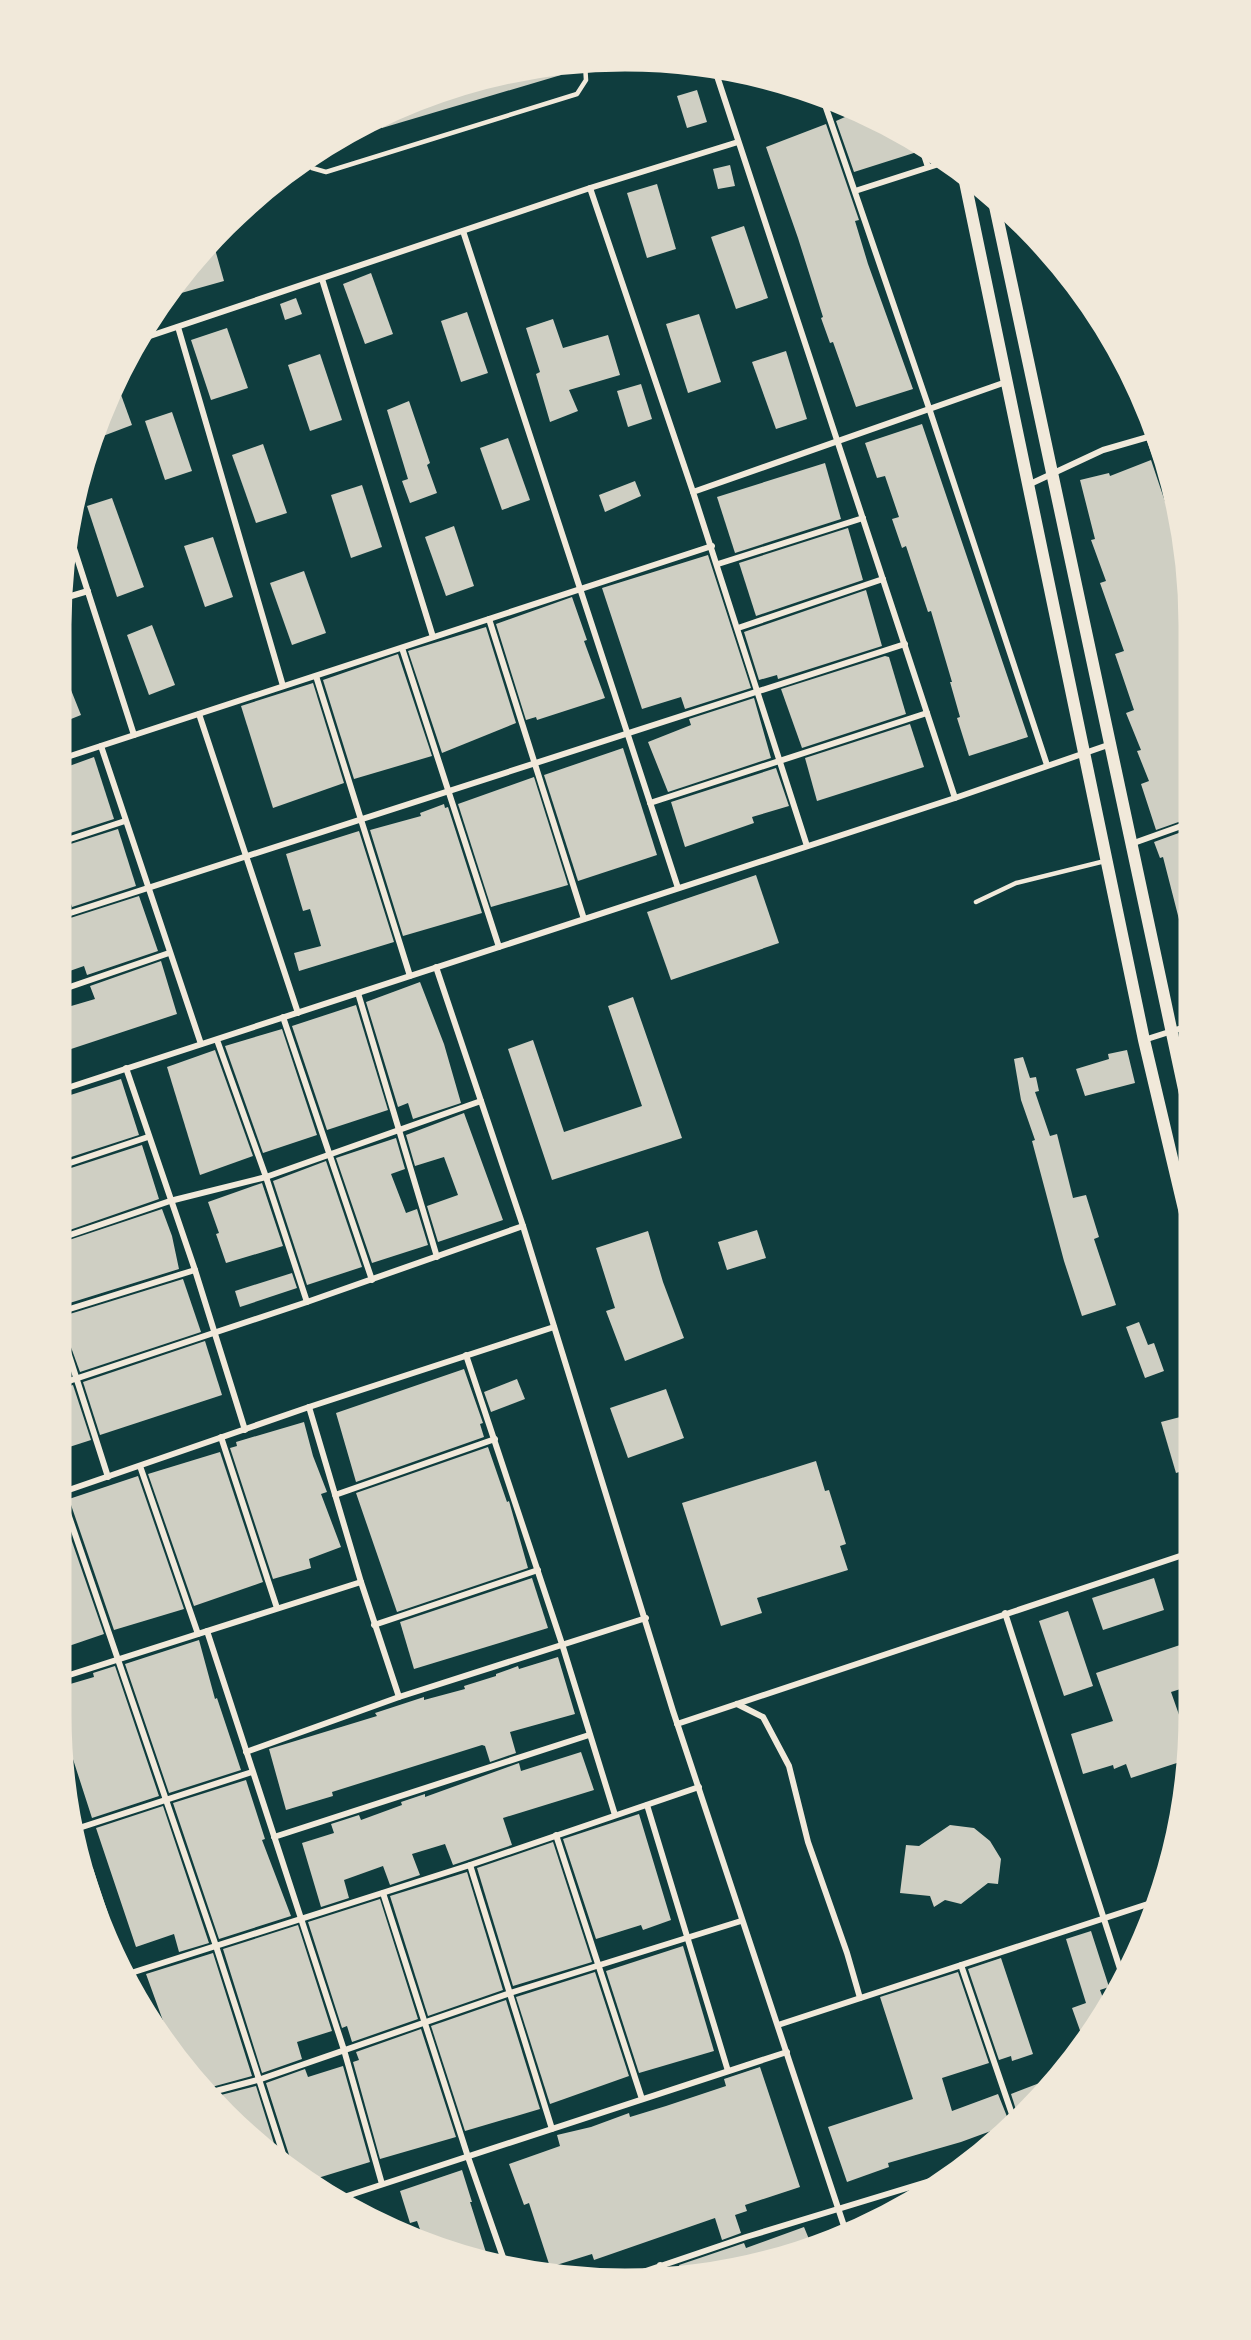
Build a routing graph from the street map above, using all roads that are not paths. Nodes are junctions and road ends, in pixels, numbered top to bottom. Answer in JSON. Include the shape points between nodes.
{"nodes":[{"id":1,"x":586,"y":72,"type":"edge"},
{"id":2,"x":718,"y":78,"type":"edge"},
{"id":3,"x":826,"y":109,"type":"edge"},
{"id":4,"x":738,"y":142,"type":"junction"},
{"id":5,"x":925,"y":159,"type":"edge"},
{"id":6,"x":935,"y":165,"type":"edge"},
{"id":7,"x":928,"y":167,"type":"junction"},
{"id":8,"x":312,"y":168,"type":"edge"},
{"id":9,"x":590,"y":188,"type":"junction"},
{"id":10,"x":966,"y":188,"type":"edge"},
{"id":11,"x":855,"y":192,"type":"junction"},
{"id":12,"x":997,"y":213,"type":"edge"},
{"id":13,"x":463,"y":231,"type":"junction"},
{"id":14,"x":322,"y":279,"type":"junction"},
{"id":15,"x":178,"y":327,"type":"junction"},
{"id":16,"x":153,"y":335,"type":"edge"},
{"id":17,"x":1006,"y":382,"type":"junction"},
{"id":18,"x":929,"y":408,"type":"junction"},
{"id":19,"x":1147,"y":437,"type":"edge"},
{"id":20,"x":837,"y":441,"type":"junction"},
{"id":21,"x":1054,"y":474,"type":"junction"},
{"id":22,"x":1028,"y":485,"type":"junction"},
{"id":23,"x":693,"y":492,"type":"junction"},
{"id":24,"x":863,"y":518,"type":"junction"},
{"id":25,"x":712,"y":546,"type":"junction"},
{"id":26,"x":75,"y":552,"type":"edge"},
{"id":27,"x":718,"y":564,"type":"junction"},
{"id":28,"x":883,"y":579,"type":"junction"},
{"id":29,"x":88,"y":591,"type":"junction"},
{"id":30,"x":579,"y":591,"type":"junction"},
{"id":31,"x":72,"y":596,"type":"edge"},
{"id":32,"x":489,"y":619,"type":"junction"},
{"id":33,"x":738,"y":628,"type":"junction"},
{"id":34,"x":434,"y":637,"type":"junction"},
{"id":35,"x":905,"y":645,"type":"junction"},
{"id":36,"x":402,"y":648,"type":"junction"},
{"id":37,"x":316,"y":676,"type":"junction"},
{"id":38,"x":283,"y":686,"type":"junction"},
{"id":39,"x":758,"y":691,"type":"junction"},
{"id":40,"x":927,"y":713,"type":"junction"},
{"id":41,"x":199,"y":714,"type":"junction"},
{"id":42,"x":627,"y":734,"type":"junction"},
{"id":43,"x":134,"y":735,"type":"junction"},
{"id":44,"x":1108,"y":745,"type":"junction"},
{"id":45,"x":101,"y":746,"type":"junction"},
{"id":46,"x":1084,"y":753,"type":"junction"},
{"id":47,"x":70,"y":756,"type":"edge"},
{"id":48,"x":778,"y":760,"type":"junction"},
{"id":49,"x":536,"y":762,"type":"junction"},
{"id":50,"x":1047,"y":765,"type":"junction"},
{"id":51,"x":447,"y":791,"type":"junction"},
{"id":52,"x":955,"y":798,"type":"junction"},
{"id":53,"x":650,"y":803,"type":"junction"},
{"id":54,"x":361,"y":819,"type":"junction"},
{"id":55,"x":125,"y":820,"type":"junction"},
{"id":56,"x":1180,"y":826,"type":"edge"},
{"id":57,"x":70,"y":839,"type":"edge"},
{"id":58,"x":1130,"y":844,"type":"junction"},
{"id":59,"x":807,"y":846,"type":"junction"},
{"id":60,"x":246,"y":858,"type":"junction"},
{"id":61,"x":1107,"y":861,"type":"junction"},
{"id":62,"x":147,"y":888,"type":"junction"},
{"id":63,"x":678,"y":888,"type":"junction"},
{"id":64,"x":976,"y":902,"type":"dead end"},
{"id":65,"x":70,"y":913,"type":"edge"},
{"id":66,"x":584,"y":919,"type":"junction"},
{"id":67,"x":499,"y":947,"type":"junction"},
{"id":68,"x":169,"y":952,"type":"junction"},
{"id":69,"x":436,"y":968,"type":"junction"},
{"id":70,"x":410,"y":976,"type":"junction"},
{"id":71,"x":70,"y":987,"type":"edge"},
{"id":72,"x":358,"y":993,"type":"junction"},
{"id":73,"x":298,"y":1013,"type":"junction"},
{"id":74,"x":283,"y":1017,"type":"junction"},
{"id":75,"x":1180,"y":1029,"type":"edge"},
{"id":76,"x":1171,"y":1032,"type":"junction"},
{"id":77,"x":217,"y":1040,"type":"junction"},
{"id":78,"x":1144,"y":1040,"type":"junction"},
{"id":79,"x":201,"y":1044,"type":"junction"},
{"id":80,"x":126,"y":1068,"type":"junction"},
{"id":81,"x":1180,"y":1072,"type":"edge"},
{"id":82,"x":70,"y":1087,"type":"edge"},
{"id":83,"x":481,"y":1101,"type":"junction"},
{"id":84,"x":398,"y":1131,"type":"junction"},
{"id":85,"x":148,"y":1137,"type":"junction"},
{"id":86,"x":331,"y":1154,"type":"junction"},
{"id":87,"x":70,"y":1163,"type":"edge"},
{"id":88,"x":266,"y":1177,"type":"junction"},
{"id":89,"x":1180,"y":1192,"type":"edge"},
{"id":90,"x":170,"y":1201,"type":"junction"},
{"id":91,"x":523,"y":1226,"type":"junction"},
{"id":92,"x":70,"y":1235,"type":"edge"},
{"id":93,"x":437,"y":1257,"type":"junction"},
{"id":94,"x":195,"y":1270,"type":"junction"},
{"id":95,"x":372,"y":1280,"type":"junction"},
{"id":96,"x":307,"y":1302,"type":"junction"},
{"id":97,"x":70,"y":1309,"type":"edge"},
{"id":98,"x":554,"y":1327,"type":"junction"},
{"id":99,"x":214,"y":1334,"type":"junction"},
{"id":100,"x":70,"y":1355,"type":"edge"},
{"id":101,"x":466,"y":1355,"type":"junction"},
{"id":102,"x":78,"y":1378,"type":"junction"},
{"id":103,"x":70,"y":1381,"type":"edge"},
{"id":104,"x":309,"y":1407,"type":"junction"},
{"id":105,"x":244,"y":1430,"type":"junction"},
{"id":106,"x":221,"y":1437,"type":"junction"},
{"id":107,"x":495,"y":1439,"type":"junction"},
{"id":108,"x":140,"y":1466,"type":"junction"},
{"id":109,"x":108,"y":1477,"type":"junction"},
{"id":110,"x":70,"y":1490,"type":"edge"},
{"id":111,"x":335,"y":1495,"type":"junction"},
{"id":112,"x":70,"y":1519,"type":"edge"},
{"id":113,"x":1180,"y":1556,"type":"edge"},
{"id":114,"x":538,"y":1570,"type":"junction"},
{"id":115,"x":360,"y":1582,"type":"junction"},
{"id":116,"x":277,"y":1608,"type":"junction"},
{"id":117,"x":1005,"y":1613,"type":"junction"},
{"id":118,"x":646,"y":1618,"type":"junction"},
{"id":119,"x":374,"y":1625,"type":"junction"},
{"id":120,"x":207,"y":1631,"type":"junction"},
{"id":121,"x":198,"y":1634,"type":"junction"},
{"id":122,"x":562,"y":1644,"type":"junction"},
{"id":123,"x":118,"y":1660,"type":"junction"},
{"id":124,"x":70,"y":1675,"type":"edge"},
{"id":125,"x":399,"y":1697,"type":"junction"},
{"id":126,"x":737,"y":1704,"type":"junction"},
{"id":127,"x":677,"y":1724,"type":"junction"},
{"id":128,"x":589,"y":1735,"type":"junction"},
{"id":129,"x":246,"y":1752,"type":"junction"},
{"id":130,"x":252,"y":1772,"type":"junction"},
{"id":131,"x":699,"y":1788,"type":"junction"},
{"id":132,"x":165,"y":1799,"type":"junction"},
{"id":133,"x":647,"y":1804,"type":"junction"},
{"id":134,"x":615,"y":1815,"type":"junction"},
{"id":135,"x":82,"y":1827,"type":"edge"},
{"id":136,"x":556,"y":1835,"type":"junction"},
{"id":137,"x":274,"y":1837,"type":"junction"},
{"id":138,"x":470,"y":1865,"type":"junction"},
{"id":139,"x":383,"y":1893,"type":"junction"},
{"id":140,"x":1147,"y":1904,"type":"edge"},
{"id":141,"x":302,"y":1917,"type":"junction"},
{"id":142,"x":1102,"y":1919,"type":"junction"},
{"id":143,"x":741,"y":1921,"type":"junction"},
{"id":144,"x":686,"y":1938,"type":"junction"},
{"id":145,"x":216,"y":1946,"type":"junction"},
{"id":146,"x":599,"y":1964,"type":"junction"},
{"id":147,"x":961,"y":1965,"type":"junction"},
{"id":148,"x":1119,"y":1967,"type":"edge"},
{"id":149,"x":134,"y":1972,"type":"edge"},
{"id":150,"x":510,"y":1993,"type":"junction"},
{"id":151,"x":860,"y":1998,"type":"junction"},
{"id":152,"x":424,"y":2022,"type":"junction"},
{"id":153,"x":778,"y":2025,"type":"junction"},
{"id":154,"x":344,"y":2050,"type":"junction"},
{"id":155,"x":787,"y":2052,"type":"junction"},
{"id":156,"x":728,"y":2071,"type":"junction"},
{"id":157,"x":261,"y":2079,"type":"junction"},
{"id":158,"x":218,"y":2090,"type":"edge"},
{"id":159,"x":642,"y":2099,"type":"junction"},
{"id":160,"x":1012,"y":2113,"type":"edge"},
{"id":161,"x":552,"y":2129,"type":"junction"},
{"id":162,"x":282,"y":2150,"type":"edge"},
{"id":163,"x":468,"y":2157,"type":"junction"},
{"id":164,"x":382,"y":2184,"type":"junction"},
{"id":165,"x":920,"y":2184,"type":"edge"},
{"id":166,"x":349,"y":2195,"type":"edge"},
{"id":167,"x":840,"y":2210,"type":"junction"},
{"id":168,"x":843,"y":2225,"type":"edge"},
{"id":169,"x":502,"y":2256,"type":"edge"},
{"id":170,"x":660,"y":2265,"type":"junction"},
{"id":171,"x":661,"y":2268,"type":"edge"},
{"id":172,"x":650,"y":2269,"type":"edge"}],
"edges":[{"from":1,"to":8,"type":"lane","via":[[586,80],[577,94],[326,172]]},
{"from":2,"to":4,"type":"street"},
{"from":3,"to":11,"type":"street"},
{"from":4,"to":9,"type":"street"},
{"from":4,"to":20,"type":"street"},
{"from":5,"to":7,"type":"street"},
{"from":6,"to":7,"type":"street"},
{"from":7,"to":11,"type":"street"},
{"from":9,"to":13,"type":"street"},
{"from":9,"to":23,"type":"street"},
{"from":10,"to":17,"type":"main road"},
{"from":11,"to":18,"type":"street"},
{"from":12,"to":21,"type":"main road"},
{"from":13,"to":14,"type":"street"},
{"from":13,"to":30,"type":"street"},
{"from":14,"to":15,"type":"street"},
{"from":14,"to":34,"type":"street"},
{"from":15,"to":16,"type":"street"},
{"from":15,"to":38,"type":"street"},
{"from":17,"to":18,"type":"street"},
{"from":17,"to":22,"type":"main road"},
{"from":18,"to":20,"type":"street"},
{"from":18,"to":50,"type":"street"},
{"from":19,"to":21,"type":"street","via":[[1103,450]]},
{"from":20,"to":23,"type":"street"},
{"from":20,"to":24,"type":"street"},
{"from":21,"to":22,"type":"street"},
{"from":21,"to":44,"type":"main road"},
{"from":22,"to":46,"type":"main road"},
{"from":23,"to":25,"type":"street"},
{"from":24,"to":27,"type":"street"},
{"from":24,"to":28,"type":"street"},
{"from":25,"to":27,"type":"street"},
{"from":25,"to":30,"type":"street"},
{"from":26,"to":29,"type":"street"},
{"from":27,"to":33,"type":"street"},
{"from":28,"to":33,"type":"street"},
{"from":28,"to":35,"type":"street"},
{"from":29,"to":31,"type":"street"},
{"from":29,"to":43,"type":"street"},
{"from":30,"to":32,"type":"street"},
{"from":30,"to":42,"type":"street"},
{"from":32,"to":34,"type":"street"},
{"from":32,"to":49,"type":"street"},
{"from":33,"to":39,"type":"street"},
{"from":34,"to":36,"type":"street"},
{"from":35,"to":39,"type":"street"},
{"from":35,"to":40,"type":"street"},
{"from":36,"to":37,"type":"street"},
{"from":36,"to":51,"type":"street"},
{"from":37,"to":38,"type":"street"},
{"from":37,"to":54,"type":"street"},
{"from":38,"to":41,"type":"street"},
{"from":39,"to":42,"type":"street"},
{"from":39,"to":48,"type":"street"},
{"from":40,"to":48,"type":"street"},
{"from":40,"to":52,"type":"street"},
{"from":41,"to":43,"type":"street"},
{"from":41,"to":60,"type":"street"},
{"from":42,"to":49,"type":"street"},
{"from":42,"to":53,"type":"street"},
{"from":43,"to":45,"type":"street"},
{"from":44,"to":46,"type":"street"},
{"from":44,"to":58,"type":"main road"},
{"from":45,"to":47,"type":"street"},
{"from":45,"to":55,"type":"street"},
{"from":46,"to":50,"type":"street"},
{"from":46,"to":61,"type":"main road"},
{"from":48,"to":53,"type":"street"},
{"from":48,"to":59,"type":"street"},
{"from":49,"to":51,"type":"street"},
{"from":49,"to":66,"type":"street"},
{"from":50,"to":52,"type":"street"},
{"from":51,"to":54,"type":"street"},
{"from":51,"to":67,"type":"street"},
{"from":52,"to":59,"type":"street"},
{"from":53,"to":63,"type":"street"},
{"from":54,"to":60,"type":"street"},
{"from":54,"to":70,"type":"street"},
{"from":55,"to":57,"type":"street"},
{"from":55,"to":62,"type":"street"},
{"from":56,"to":58,"type":"street"},
{"from":58,"to":76,"type":"main road"},
{"from":59,"to":63,"type":"street"},
{"from":60,"to":62,"type":"street"},
{"from":60,"to":73,"type":"street"},
{"from":61,"to":64,"type":"lane","via":[[1016,884]]},
{"from":61,"to":78,"type":"main road"},
{"from":62,"to":65,"type":"street"},
{"from":62,"to":68,"type":"street"},
{"from":63,"to":66,"type":"street"},
{"from":66,"to":67,"type":"street"},
{"from":67,"to":69,"type":"street"},
{"from":68,"to":71,"type":"street"},
{"from":68,"to":79,"type":"street"},
{"from":69,"to":70,"type":"street"},
{"from":69,"to":83,"type":"street"},
{"from":70,"to":72,"type":"street"},
{"from":72,"to":73,"type":"street"},
{"from":72,"to":84,"type":"street"},
{"from":73,"to":74,"type":"street"},
{"from":74,"to":77,"type":"street"},
{"from":74,"to":86,"type":"street"},
{"from":75,"to":76,"type":"street"},
{"from":76,"to":78,"type":"street"},
{"from":76,"to":81,"type":"main road"},
{"from":77,"to":79,"type":"street"},
{"from":77,"to":88,"type":"street"},
{"from":78,"to":89,"type":"main road"},
{"from":79,"to":80,"type":"street"},
{"from":80,"to":82,"type":"street"},
{"from":80,"to":85,"type":"street"},
{"from":83,"to":84,"type":"street"},
{"from":83,"to":91,"type":"street"},
{"from":84,"to":86,"type":"street"},
{"from":84,"to":93,"type":"street"},
{"from":85,"to":87,"type":"street"},
{"from":85,"to":90,"type":"street"},
{"from":86,"to":88,"type":"street"},
{"from":86,"to":95,"type":"street"},
{"from":88,"to":90,"type":"street"},
{"from":88,"to":96,"type":"street"},
{"from":90,"to":92,"type":"street"},
{"from":90,"to":94,"type":"street"},
{"from":91,"to":93,"type":"street"},
{"from":91,"to":98,"type":"street"},
{"from":93,"to":95,"type":"street"},
{"from":94,"to":97,"type":"street"},
{"from":94,"to":99,"type":"street"},
{"from":95,"to":96,"type":"street"},
{"from":96,"to":99,"type":"street"},
{"from":98,"to":101,"type":"street"},
{"from":98,"to":118,"type":"street"},
{"from":99,"to":102,"type":"street"},
{"from":99,"to":105,"type":"street"},
{"from":100,"to":102,"type":"street"},
{"from":101,"to":104,"type":"street"},
{"from":101,"to":107,"type":"street"},
{"from":102,"to":103,"type":"street"},
{"from":102,"to":109,"type":"street"},
{"from":104,"to":105,"type":"street"},
{"from":104,"to":111,"type":"street"},
{"from":105,"to":106,"type":"street"},
{"from":106,"to":108,"type":"street"},
{"from":106,"to":116,"type":"street"},
{"from":107,"to":111,"type":"street"},
{"from":107,"to":114,"type":"street"},
{"from":108,"to":109,"type":"street"},
{"from":108,"to":121,"type":"street"},
{"from":109,"to":110,"type":"street"},
{"from":111,"to":115,"type":"street"},
{"from":112,"to":123,"type":"street"},
{"from":113,"to":117,"type":"street"},
{"from":114,"to":119,"type":"street"},
{"from":114,"to":122,"type":"street"},
{"from":115,"to":116,"type":"street"},
{"from":115,"to":119,"type":"street"},
{"from":116,"to":120,"type":"street"},
{"from":117,"to":126,"type":"street"},
{"from":117,"to":142,"type":"street"},
{"from":118,"to":122,"type":"street"},
{"from":118,"to":127,"type":"street"},
{"from":119,"to":125,"type":"street"},
{"from":120,"to":121,"type":"street"},
{"from":120,"to":129,"type":"street"},
{"from":121,"to":123,"type":"street"},
{"from":122,"to":125,"type":"street"},
{"from":122,"to":128,"type":"street"},
{"from":123,"to":124,"type":"street"},
{"from":123,"to":132,"type":"street"},
{"from":125,"to":129,"type":"street"},
{"from":126,"to":127,"type":"street"},
{"from":126,"to":151,"type":"street","via":[[763,1717],[789,1766],[808,1842]]},
{"from":127,"to":131,"type":"street"},
{"from":128,"to":134,"type":"street"},
{"from":128,"to":137,"type":"street"},
{"from":129,"to":130,"type":"street"},
{"from":130,"to":132,"type":"street"},
{"from":130,"to":137,"type":"street"},
{"from":131,"to":133,"type":"street"},
{"from":131,"to":143,"type":"street"},
{"from":132,"to":135,"type":"street"},
{"from":132,"to":145,"type":"street"},
{"from":133,"to":134,"type":"street"},
{"from":133,"to":144,"type":"street"},
{"from":134,"to":136,"type":"street"},
{"from":136,"to":138,"type":"street"},
{"from":136,"to":146,"type":"street"},
{"from":137,"to":141,"type":"street"},
{"from":138,"to":139,"type":"street"},
{"from":138,"to":150,"type":"street"},
{"from":139,"to":141,"type":"street"},
{"from":139,"to":152,"type":"street"},
{"from":140,"to":142,"type":"street"},
{"from":141,"to":145,"type":"street"},
{"from":141,"to":154,"type":"street"},
{"from":142,"to":147,"type":"street"},
{"from":142,"to":148,"type":"street"},
{"from":143,"to":144,"type":"street"},
{"from":143,"to":153,"type":"street"},
{"from":144,"to":146,"type":"street"},
{"from":144,"to":156,"type":"street"},
{"from":145,"to":149,"type":"street"},
{"from":145,"to":157,"type":"street"},
{"from":146,"to":150,"type":"street"},
{"from":146,"to":159,"type":"street"},
{"from":147,"to":151,"type":"street"},
{"from":147,"to":160,"type":"street"},
{"from":150,"to":152,"type":"street"},
{"from":150,"to":161,"type":"street"},
{"from":151,"to":153,"type":"street"},
{"from":152,"to":154,"type":"street"},
{"from":152,"to":163,"type":"street"},
{"from":153,"to":155,"type":"street"},
{"from":154,"to":157,"type":"street"},
{"from":154,"to":164,"type":"street"},
{"from":155,"to":156,"type":"street"},
{"from":155,"to":167,"type":"street"},
{"from":156,"to":159,"type":"street"},
{"from":157,"to":158,"type":"street"},
{"from":157,"to":162,"type":"street"},
{"from":159,"to":161,"type":"street"},
{"from":161,"to":163,"type":"street"},
{"from":163,"to":164,"type":"street"},
{"from":163,"to":169,"type":"street"},
{"from":164,"to":166,"type":"street"},
{"from":165,"to":167,"type":"street"},
{"from":167,"to":168,"type":"street"},
{"from":167,"to":170,"type":"street"},
{"from":170,"to":171,"type":"street"},
{"from":170,"to":172,"type":"street"}]}
